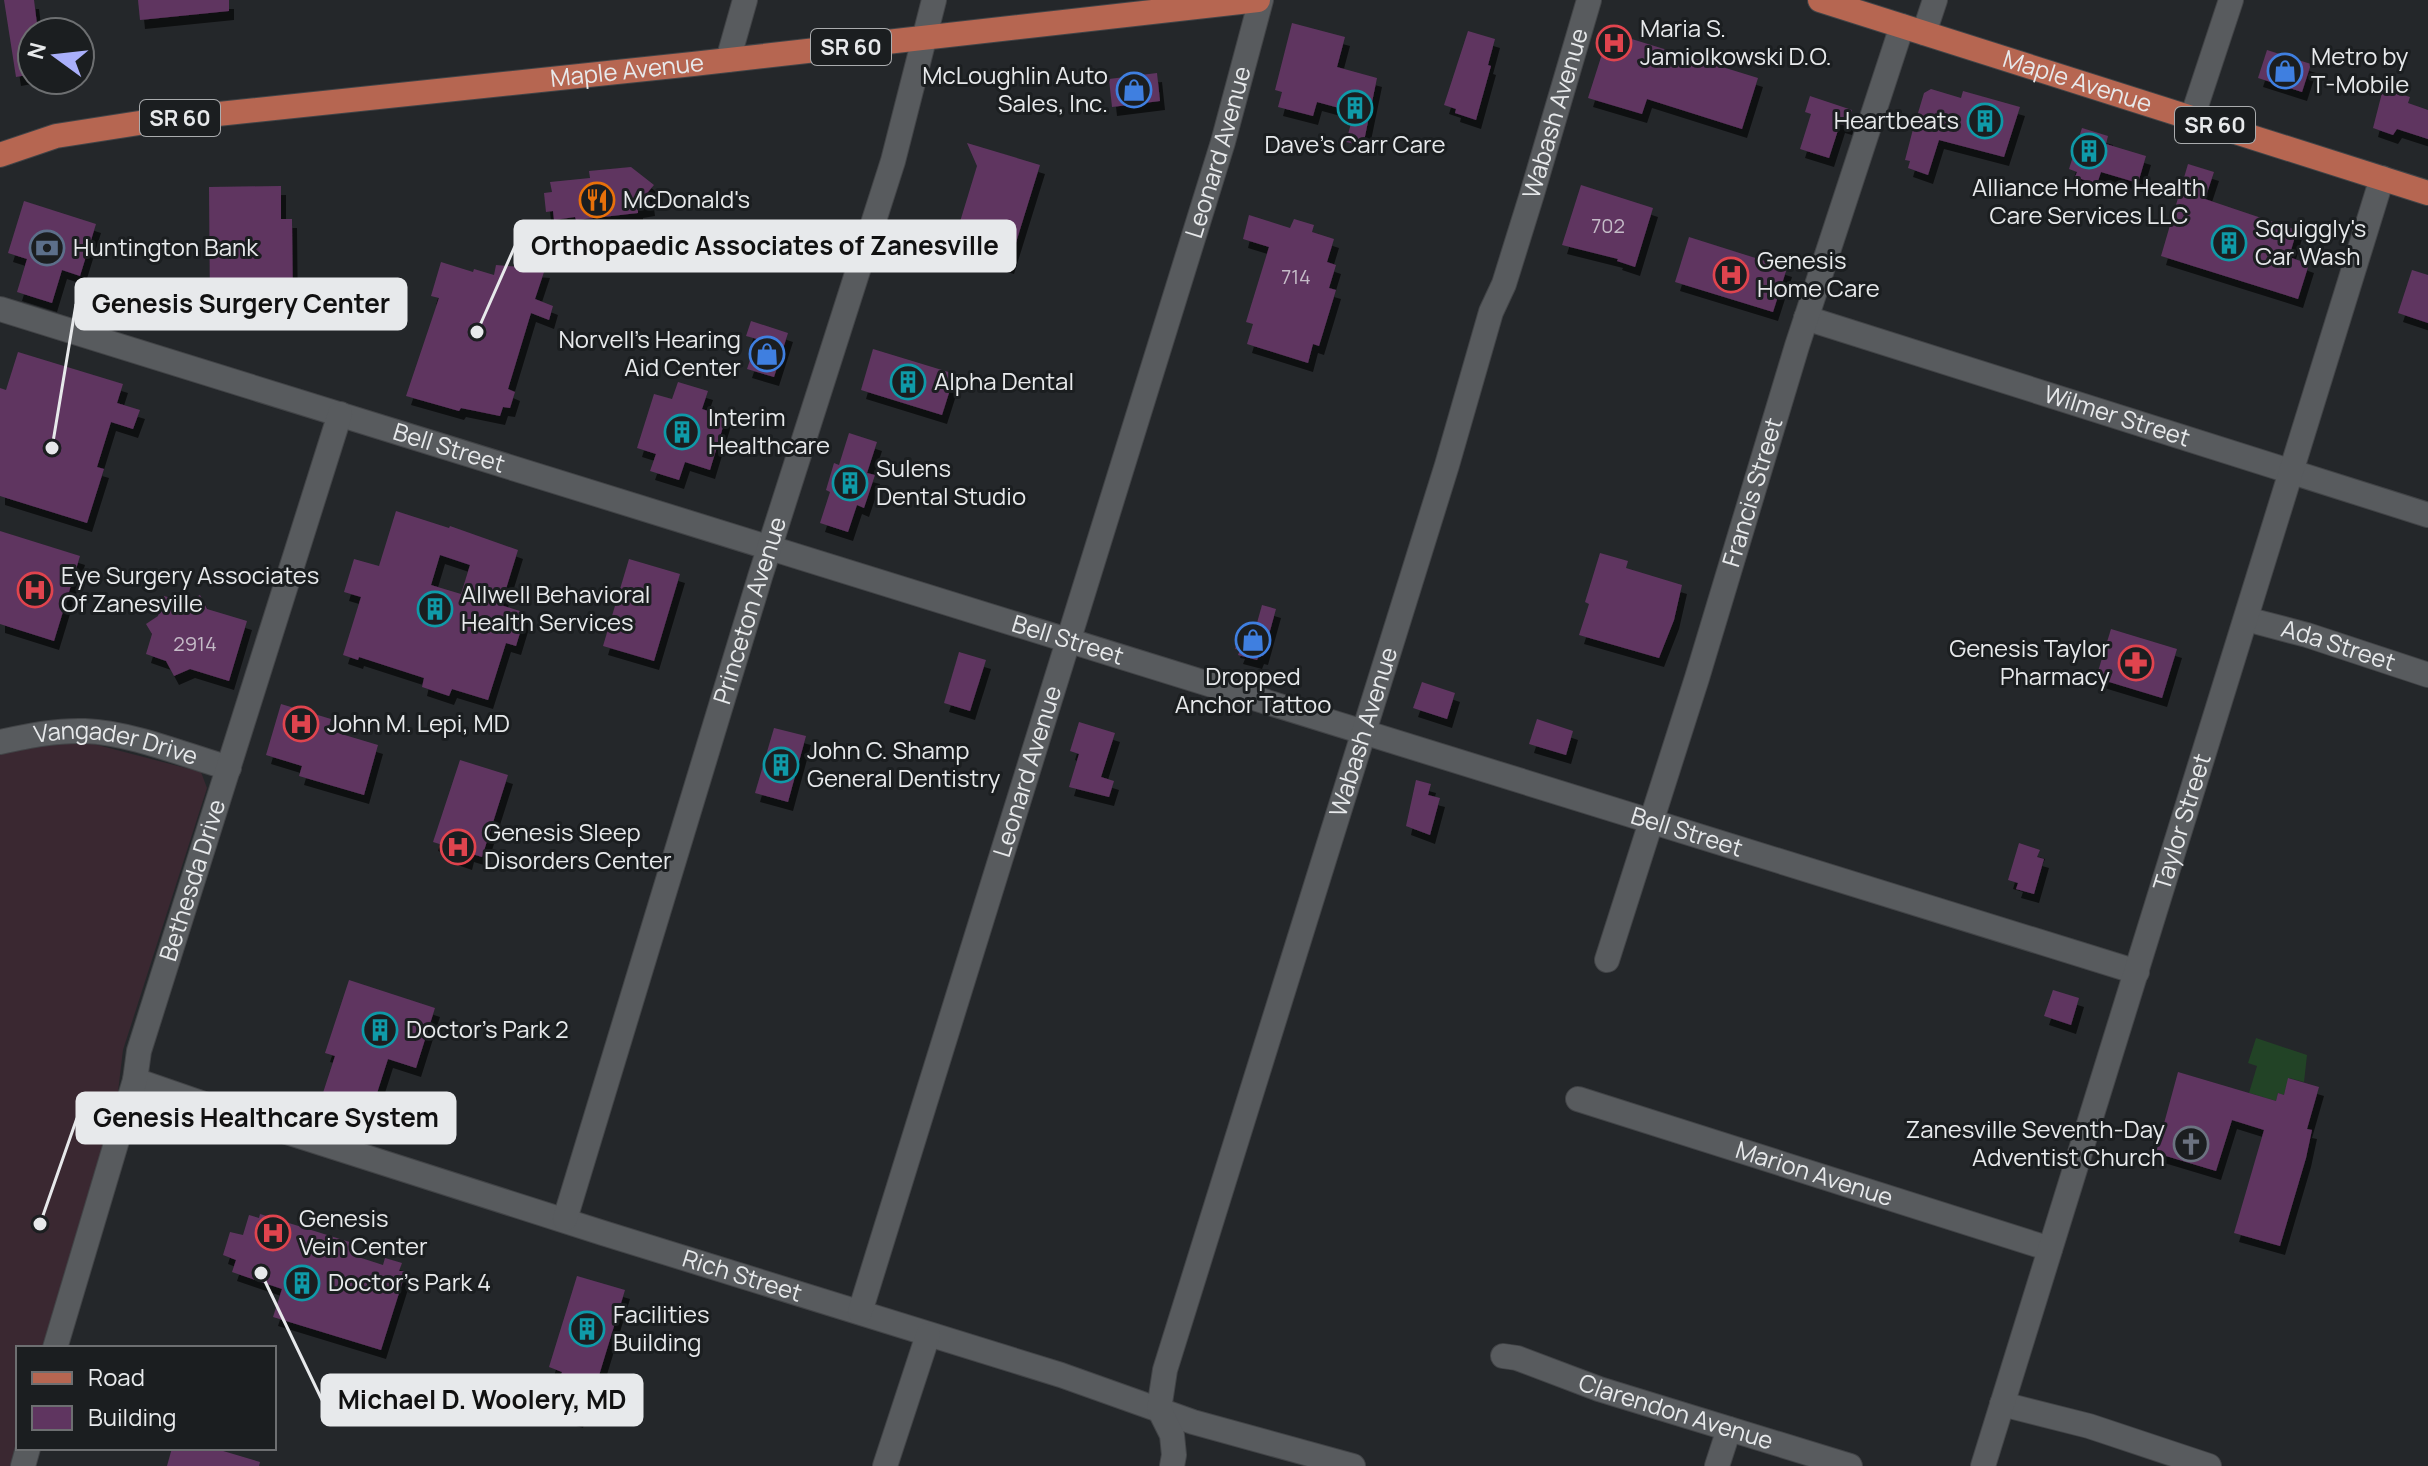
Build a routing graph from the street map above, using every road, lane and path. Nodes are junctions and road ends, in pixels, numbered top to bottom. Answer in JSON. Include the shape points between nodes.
{"nodes":[{"id":1,"x":745,"y":0,"type":"edge"},
{"id":2,"x":934,"y":0,"type":"edge"},
{"id":3,"x":1259,"y":0,"type":"edge"},
{"id":4,"x":1589,"y":0,"type":"edge"},
{"id":5,"x":1820,"y":0,"type":"edge"},
{"id":6,"x":1935,"y":0,"type":"edge"},
{"id":7,"x":2231,"y":0,"type":"edge"},
{"id":8,"x":1913,"y":30,"type":"junction"},
{"id":9,"x":924,"y":39,"type":"junction"},
{"id":10,"x":728,"y":60,"type":"junction"},
{"id":11,"x":2192,"y":118,"type":"junction"},
{"id":12,"x":0,"y":155,"type":"edge"},
{"id":13,"x":2382,"y":178,"type":"junction"},
{"id":14,"x":2428,"y":193,"type":"edge"},
{"id":15,"x":0,"y":309,"type":"edge"},
{"id":16,"x":1806,"y":318,"type":"junction"},
{"id":17,"x":340,"y":414,"type":"junction"},
{"id":18,"x":2291,"y":472,"type":"junction"},
{"id":19,"x":2428,"y":515,"type":"edge"},
{"id":20,"x":769,"y":548,"type":"junction"},
{"id":21,"x":2246,"y":619,"type":"junction"},
{"id":22,"x":1068,"y":640,"type":"junction"},
{"id":23,"x":2428,"y":675,"type":"edge"},
{"id":24,"x":1364,"y":733,"type":"junction"},
{"id":25,"x":0,"y":742,"type":"edge"},
{"id":26,"x":229,"y":768,"type":"junction"},
{"id":27,"x":1650,"y":822,"type":"junction"},
{"id":28,"x":1607,"y":960,"type":"dead end"},
{"id":29,"x":2137,"y":972,"type":"junction"},
{"id":30,"x":135,"y":1080,"type":"junction"},
{"id":31,"x":1578,"y":1099,"type":"dead end"},
{"id":32,"x":565,"y":1219,"type":"junction"},
{"id":33,"x":2050,"y":1249,"type":"junction"},
{"id":34,"x":860,"y":1312,"type":"junction"},
{"id":35,"x":928,"y":1335,"type":"junction"},
{"id":36,"x":56,"y":1346,"type":"edge"},
{"id":37,"x":1503,"y":1356,"type":"dead end"},
{"id":38,"x":2002,"y":1404,"type":"junction"},
{"id":39,"x":1159,"y":1409,"type":"junction"},
{"id":40,"x":1729,"y":1429,"type":"junction"},
{"id":41,"x":885,"y":1466,"type":"edge"},
{"id":42,"x":1172,"y":1466,"type":"edge"},
{"id":43,"x":1353,"y":1466,"type":"edge"},
{"id":44,"x":1717,"y":1466,"type":"edge"},
{"id":45,"x":1850,"y":1466,"type":"edge"},
{"id":46,"x":1983,"y":1466,"type":"edge"},
{"id":47,"x":2209,"y":1466,"type":"edge"}],
"edges":[{"from":1,"to":10,"type":"street"},
{"from":2,"to":9,"type":"street","name":"Princeton Avenue"},
{"from":3,"to":9,"type":"main road","name":"Maple Avenue","number":"SR 60"},
{"from":3,"to":22,"type":"street","name":"Leonard Avenue","via":[[1223,142]]},
{"from":4,"to":24,"type":"street","name":"Wabash Avenue"},
{"from":5,"to":8,"type":"main road","name":"Maple Avenue","number":"SR 60"},
{"from":6,"to":8,"type":"street","name":"Francis Street"},
{"from":7,"to":11,"type":"street"},
{"from":8,"to":11,"type":"main road","name":"Maple Avenue","number":"SR 60"},
{"from":8,"to":16,"type":"street","name":"Francis Street"},
{"from":9,"to":10,"type":"main road","name":"Maple Avenue","number":"SR 60"},
{"from":9,"to":20,"type":"street","name":"Princeton Avenue","via":[[893,161]]},
{"from":10,"to":12,"type":"main road","name":"Maple Avenue","number":"SR 60","via":[[118,125],[56,136]]},
{"from":11,"to":13,"type":"main road","name":"Maple Avenue","number":"SR 60"},
{"from":13,"to":14,"type":"main road","name":"Maple Avenue","number":"SR 60"},
{"from":13,"to":18,"type":"street","name":"Taylor Street"},
{"from":15,"to":17,"type":"street","name":"Bell Street"},
{"from":16,"to":18,"type":"street","name":"Wilmer Street"},
{"from":16,"to":27,"type":"street","name":"Francis Street"},
{"from":17,"to":20,"type":"street","name":"Bell Street"},
{"from":17,"to":26,"type":"street","name":"Bethesda Drive"},
{"from":18,"to":19,"type":"street","name":"Wilmer Street"},
{"from":18,"to":21,"type":"street","name":"Taylor Street"},
{"from":20,"to":22,"type":"street","name":"Bell Street"},
{"from":20,"to":32,"type":"street","name":"Princeton Avenue"},
{"from":21,"to":23,"type":"street","name":"Ada Street"},
{"from":21,"to":29,"type":"street","name":"Taylor Street"},
{"from":22,"to":24,"type":"street","name":"Bell Street"},
{"from":22,"to":34,"type":"street","name":"Leonard Avenue"},
{"from":24,"to":27,"type":"street","name":"Bell Street"},
{"from":24,"to":39,"type":"street","name":"Wabash Avenue","via":[[1165,1370]]},
{"from":25,"to":26,"type":"street","name":"Vangader Drive","via":[[88,731]]},
{"from":26,"to":30,"type":"street","name":"Bethesda Drive","via":[[139,1051]]},
{"from":27,"to":28,"type":"street","name":"Francis Street"},
{"from":27,"to":29,"type":"street","name":"Bell Street"},
{"from":29,"to":33,"type":"street","name":"Taylor Street"},
{"from":30,"to":32,"type":"street","name":"Rich Street"},
{"from":30,"to":36,"type":"street","name":"Bethesda Drive"},
{"from":31,"to":33,"type":"street","name":"Marion Avenue"},
{"from":32,"to":34,"type":"street","name":"Rich Street"},
{"from":33,"to":38,"type":"street","name":"Taylor Street"},
{"from":34,"to":35,"type":"street","name":"Rich Street"},
{"from":35,"to":39,"type":"street","name":"Rich Street"},
{"from":35,"to":41,"type":"street"},
{"from":37,"to":40,"type":"street","name":"Clarendon Avenue"},
{"from":38,"to":46,"type":"street","name":"Taylor Street"},
{"from":38,"to":47,"type":"street"},
{"from":39,"to":42,"type":"street","name":"Wabash Avenue","via":[[1172,1435]]},
{"from":39,"to":43,"type":"street","name":"Rich Street"},
{"from":40,"to":44,"type":"street"},
{"from":40,"to":45,"type":"street","name":"Clarendon Avenue"}]}
